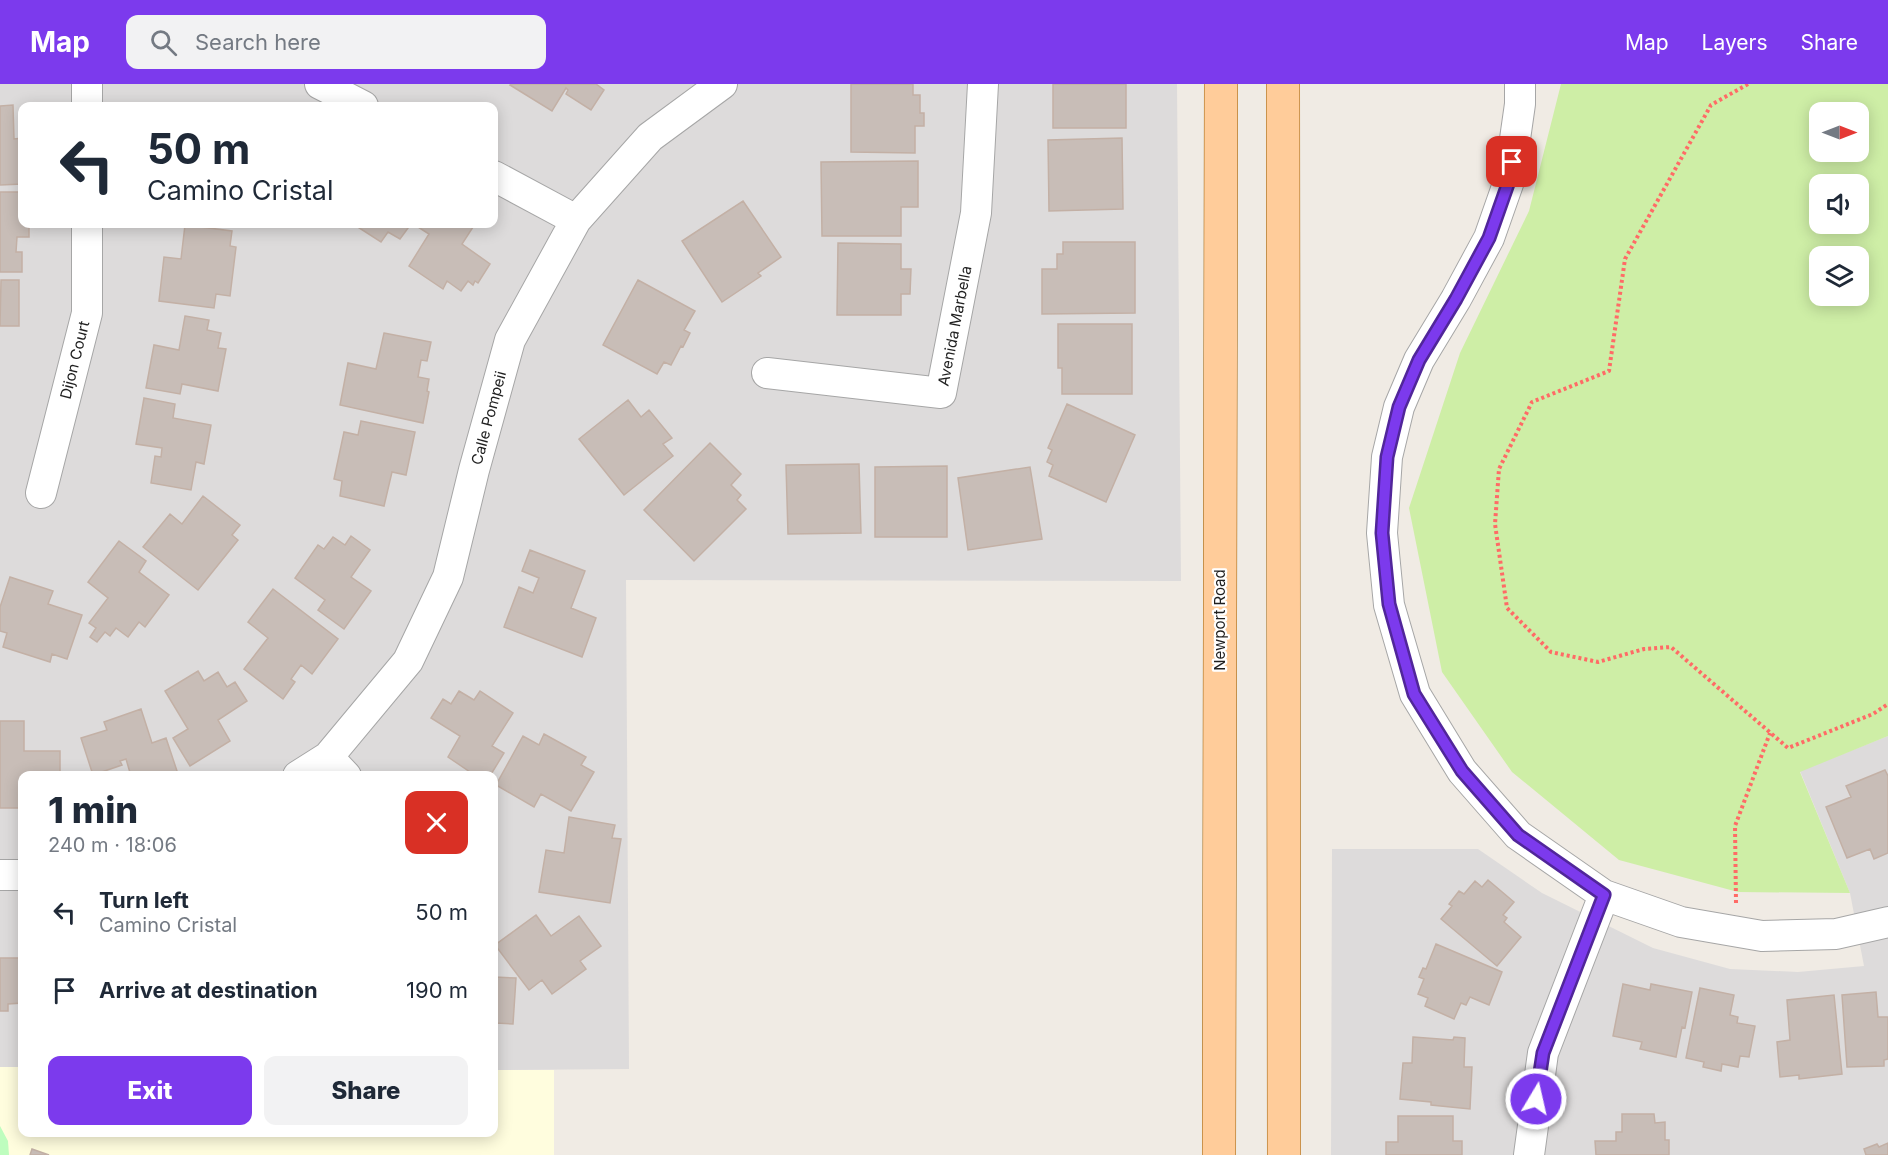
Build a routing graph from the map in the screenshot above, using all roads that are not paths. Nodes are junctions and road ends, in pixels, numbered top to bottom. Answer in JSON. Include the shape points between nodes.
{"nodes":[{"id":1,"x":87,"y":84,"type":"edge"},
{"id":2,"x":320,"y":84,"type":"edge"},
{"id":3,"x":722,"y":84,"type":"edge"},
{"id":4,"x":983,"y":84,"type":"edge"},
{"id":5,"x":1221,"y":84,"type":"edge"},
{"id":6,"x":1283,"y":84,"type":"edge"},
{"id":7,"x":1520,"y":84,"type":"edge"},
{"id":8,"x":87,"y":102,"type":"edge"},
{"id":9,"x":355,"y":102,"type":"edge"},
{"id":10,"x":498,"y":178,"type":"edge"},
{"id":11,"x":576,"y":220,"type":"junction"},
{"id":12,"x":87,"y":228,"type":"edge"},
{"id":13,"x":767,"y":373,"type":"dead end"},
{"id":14,"x":41,"y":493,"type":"dead end"},
{"id":15,"x":337,"y":766,"type":"edge"},
{"id":16,"x":318,"y":771,"type":"edge"},
{"id":17,"x":0,"y":875,"type":"edge"},
{"id":18,"x":18,"y":875,"type":"edge"},
{"id":19,"x":1604,"y":895,"type":"junction"},
{"id":20,"x":1888,"y":922,"type":"edge"},
{"id":21,"x":1219,"y":1155,"type":"edge"},
{"id":22,"x":1284,"y":1155,"type":"edge"},
{"id":23,"x":1528,"y":1155,"type":"edge"}],
"edges":[{"from":1,"to":8,"type":"street"},
{"from":2,"to":9,"type":"street"},
{"from":3,"to":11,"type":"street","name":"Calle Pompeii","via":[[650,137]]},
{"from":4,"to":13,"type":"street","name":"Avenida Marbella","via":[[976,213],[941,393]]},
{"from":5,"to":21,"type":"main road","name":"Newport Road"},
{"from":6,"to":22,"type":"main road"},
{"from":7,"to":19,"type":"street","via":[[1509,181],[1489,238],[1419,360],[1399,407],[1387,457],[1384,557],[1389,604],[1414,694],[1462,771],[1518,835]]},
{"from":10,"to":11,"type":"street"},
{"from":11,"to":15,"type":"street","name":"Calle Pompeii","via":[[510,340],[448,577],[408,661]]},
{"from":12,"to":14,"type":"street","name":"Dijon Court","via":[[87,313]]},
{"from":15,"to":16,"type":"street","name":"Calle Pompeii"},
{"from":17,"to":18,"type":"street"},
{"from":19,"to":20,"type":"street","via":[[1681,922],[1762,936],[1836,934]]},
{"from":19,"to":23,"type":"street","via":[[1543,1053]]}]}
